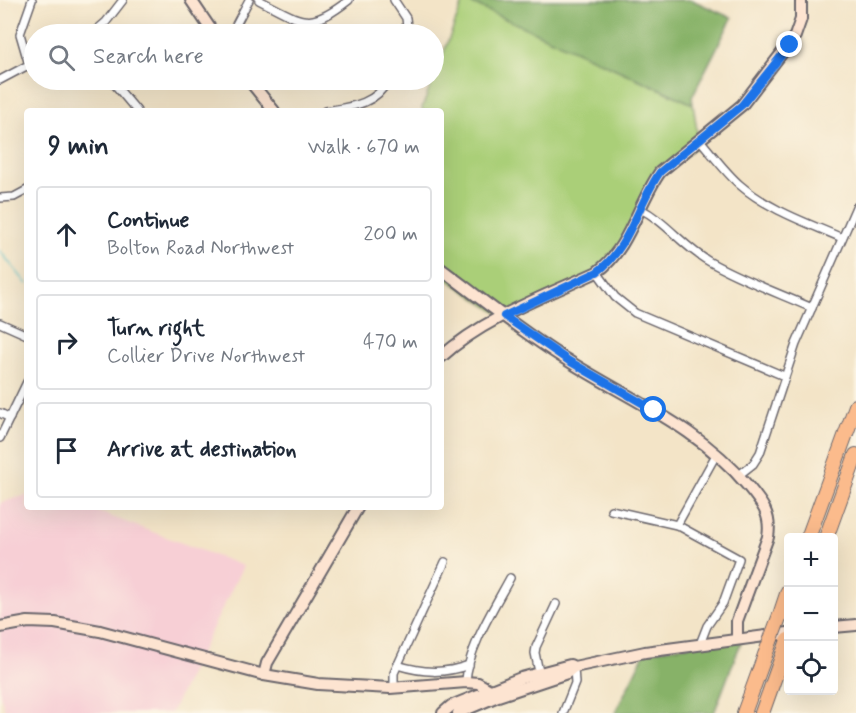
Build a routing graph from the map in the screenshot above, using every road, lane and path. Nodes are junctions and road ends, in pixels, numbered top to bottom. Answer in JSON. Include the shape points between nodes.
{"nodes":[{"id":1,"x":32,"y":0,"type":"edge"},
{"id":2,"x":123,"y":0,"type":"edge"},
{"id":3,"x":191,"y":0,"type":"edge"},
{"id":4,"x":249,"y":0,"type":"edge"},
{"id":5,"x":259,"y":0,"type":"edge"},
{"id":6,"x":349,"y":0,"type":"edge"},
{"id":7,"x":394,"y":0,"type":"edge"},
{"id":8,"x":801,"y":0,"type":"edge"},
{"id":9,"x":104,"y":24,"type":"edge"},
{"id":10,"x":207,"y":24,"type":"edge"},
{"id":11,"x":236,"y":24,"type":"edge"},
{"id":12,"x":407,"y":24,"type":"edge"},
{"id":13,"x":24,"y":43,"type":"edge"},
{"id":14,"x":24,"y":68,"type":"edge"},
{"id":15,"x":0,"y":80,"type":"edge"},
{"id":16,"x":119,"y":90,"type":"edge"},
{"id":17,"x":257,"y":90,"type":"edge"},
{"id":18,"x":380,"y":90,"type":"edge"},
{"id":19,"x":134,"y":108,"type":"edge"},
{"id":20,"x":272,"y":108,"type":"edge"},
{"id":21,"x":340,"y":108,"type":"edge"},
{"id":22,"x":700,"y":140,"type":"junction"},
{"id":23,"x":24,"y":192,"type":"edge"},
{"id":24,"x":0,"y":198,"type":"edge"},
{"id":25,"x":856,"y":207,"type":"edge"},
{"id":26,"x":639,"y":208,"type":"junction"},
{"id":27,"x":843,"y":238,"type":"junction"},
{"id":28,"x":444,"y":271,"type":"edge"},
{"id":29,"x":597,"y":272,"type":"junction"},
{"id":30,"x":812,"y":308,"type":"junction"},
{"id":31,"x":504,"y":316,"type":"junction"},
{"id":32,"x":0,"y":323,"type":"edge"},
{"id":33,"x":24,"y":334,"type":"edge"},
{"id":34,"x":444,"y":354,"type":"edge"},
{"id":35,"x":784,"y":376,"type":"junction"},
{"id":36,"x":24,"y":388,"type":"edge"},
{"id":37,"x":856,"y":406,"type":"edge"},
{"id":38,"x":0,"y":413,"type":"edge"},
{"id":39,"x":10,"y":417,"type":"junction"},
{"id":40,"x":0,"y":438,"type":"edge"},
{"id":41,"x":717,"y":453,"type":"junction"},
{"id":42,"x":856,"y":455,"type":"edge"},
{"id":43,"x":738,"y":475,"type":"junction"},
{"id":44,"x":356,"y":510,"type":"edge"},
{"id":45,"x":611,"y":510,"type":"dead end"},
{"id":46,"x":677,"y":525,"type":"junction"},
{"id":47,"x":809,"y":533,"type":"edge"},
{"id":48,"x":827,"y":533,"type":"edge"},
{"id":49,"x":445,"y":562,"type":"dead end"},
{"id":50,"x":510,"y":578,"type":"dead end"},
{"id":51,"x":556,"y":604,"type":"dead end"},
{"id":52,"x":784,"y":604,"type":"edge"},
{"id":53,"x":856,"y":625,"type":"edge"},
{"id":54,"x":0,"y":627,"type":"edge"},
{"id":55,"x":838,"y":627,"type":"edge"},
{"id":56,"x":784,"y":634,"type":"edge"},
{"id":57,"x":737,"y":639,"type":"junction"},
{"id":58,"x":700,"y":644,"type":"junction"},
{"id":59,"x":784,"y":652,"type":"edge"},
{"id":60,"x":397,"y":665,"type":"junction"},
{"id":61,"x":469,"y":665,"type":"junction"},
{"id":62,"x":574,"y":667,"type":"junction"},
{"id":63,"x":539,"y":672,"type":"junction"},
{"id":64,"x":264,"y":675,"type":"junction"},
{"id":65,"x":466,"y":682,"type":"junction"},
{"id":66,"x":394,"y":687,"type":"junction"},
{"id":67,"x":490,"y":690,"type":"junction"},
{"id":68,"x":443,"y":713,"type":"edge"},
{"id":69,"x":458,"y":713,"type":"edge"},
{"id":70,"x":563,"y":713,"type":"edge"},
{"id":71,"x":744,"y":713,"type":"edge"},
{"id":72,"x":762,"y":713,"type":"edge"}],
"edges":[{"from":1,"to":13,"type":"street","via":[[20,33]]},
{"from":2,"to":9,"type":"street"},
{"from":3,"to":10,"type":"main road"},
{"from":4,"to":11,"type":"street"},
{"from":5,"to":6,"type":"street","via":[[306,21],[322,19]]},
{"from":7,"to":12,"type":"street"},
{"from":8,"to":22,"type":"main road","via":[[799,28],[790,45],[742,105]]},
{"from":14,"to":15,"type":"street"},
{"from":16,"to":19,"type":"street"},
{"from":17,"to":20,"type":"main road"},
{"from":18,"to":21,"type":"street","via":[[365,103]]},
{"from":22,"to":26,"type":"main road","via":[[660,172]]},
{"from":22,"to":27,"type":"street","via":[[729,174],[755,196]]},
{"from":23,"to":24,"type":"street"},
{"from":25,"to":27,"type":"street"},
{"from":26,"to":29,"type":"main road","via":[[619,252]]},
{"from":26,"to":30,"type":"street","via":[[660,220],[709,262]]},
{"from":27,"to":30,"type":"street"},
{"from":28,"to":31,"type":"main road"},
{"from":29,"to":31,"type":"main road"},
{"from":29,"to":35,"type":"street","via":[[615,297],[636,313]]},
{"from":30,"to":35,"type":"street"},
{"from":31,"to":34,"type":"main road"},
{"from":31,"to":41,"type":"main road"},
{"from":32,"to":33,"type":"street"},
{"from":35,"to":43,"type":"street","via":[[760,453]]},
{"from":36,"to":39,"type":"street"},
{"from":37,"to":47,"type":"highway"},
{"from":38,"to":39,"type":"street"},
{"from":39,"to":40,"type":"street"},
{"from":41,"to":43,"type":"main road"},
{"from":41,"to":46,"type":"street"},
{"from":42,"to":48,"type":"highway"},
{"from":43,"to":57,"type":"main road","via":[[765,507],[770,526],[737,621]]},
{"from":44,"to":64,"type":"main road","via":[[267,663]]},
{"from":45,"to":46,"type":"street"},
{"from":46,"to":58,"type":"street","via":[[739,559],[723,603]]},
{"from":49,"to":60,"type":"street"},
{"from":50,"to":61,"type":"street"},
{"from":51,"to":63,"type":"street","via":[[536,647]]},
{"from":52,"to":71,"type":"highway","bridge":true},
{"from":53,"to":55,"type":"main road"},
{"from":54,"to":64,"type":"main road","via":[[41,622],[62,624]]},
{"from":56,"to":57,"type":"main road"},
{"from":57,"to":58,"type":"main road"},
{"from":58,"to":62,"type":"main road"},
{"from":59,"to":72,"type":"highway"},
{"from":60,"to":61,"type":"street","via":[[448,672]]},
{"from":60,"to":66,"type":"street"},
{"from":61,"to":65,"type":"street"},
{"from":62,"to":63,"type":"main road"},
{"from":62,"to":69,"type":"main road"},
{"from":62,"to":70,"type":"street","via":[[575,683]]},
{"from":63,"to":67,"type":"main road"},
{"from":64,"to":66,"type":"main road","via":[[318,684]]},
{"from":65,"to":66,"type":"main road"},
{"from":65,"to":67,"type":"main road"},
{"from":67,"to":68,"type":"main road"}]}
